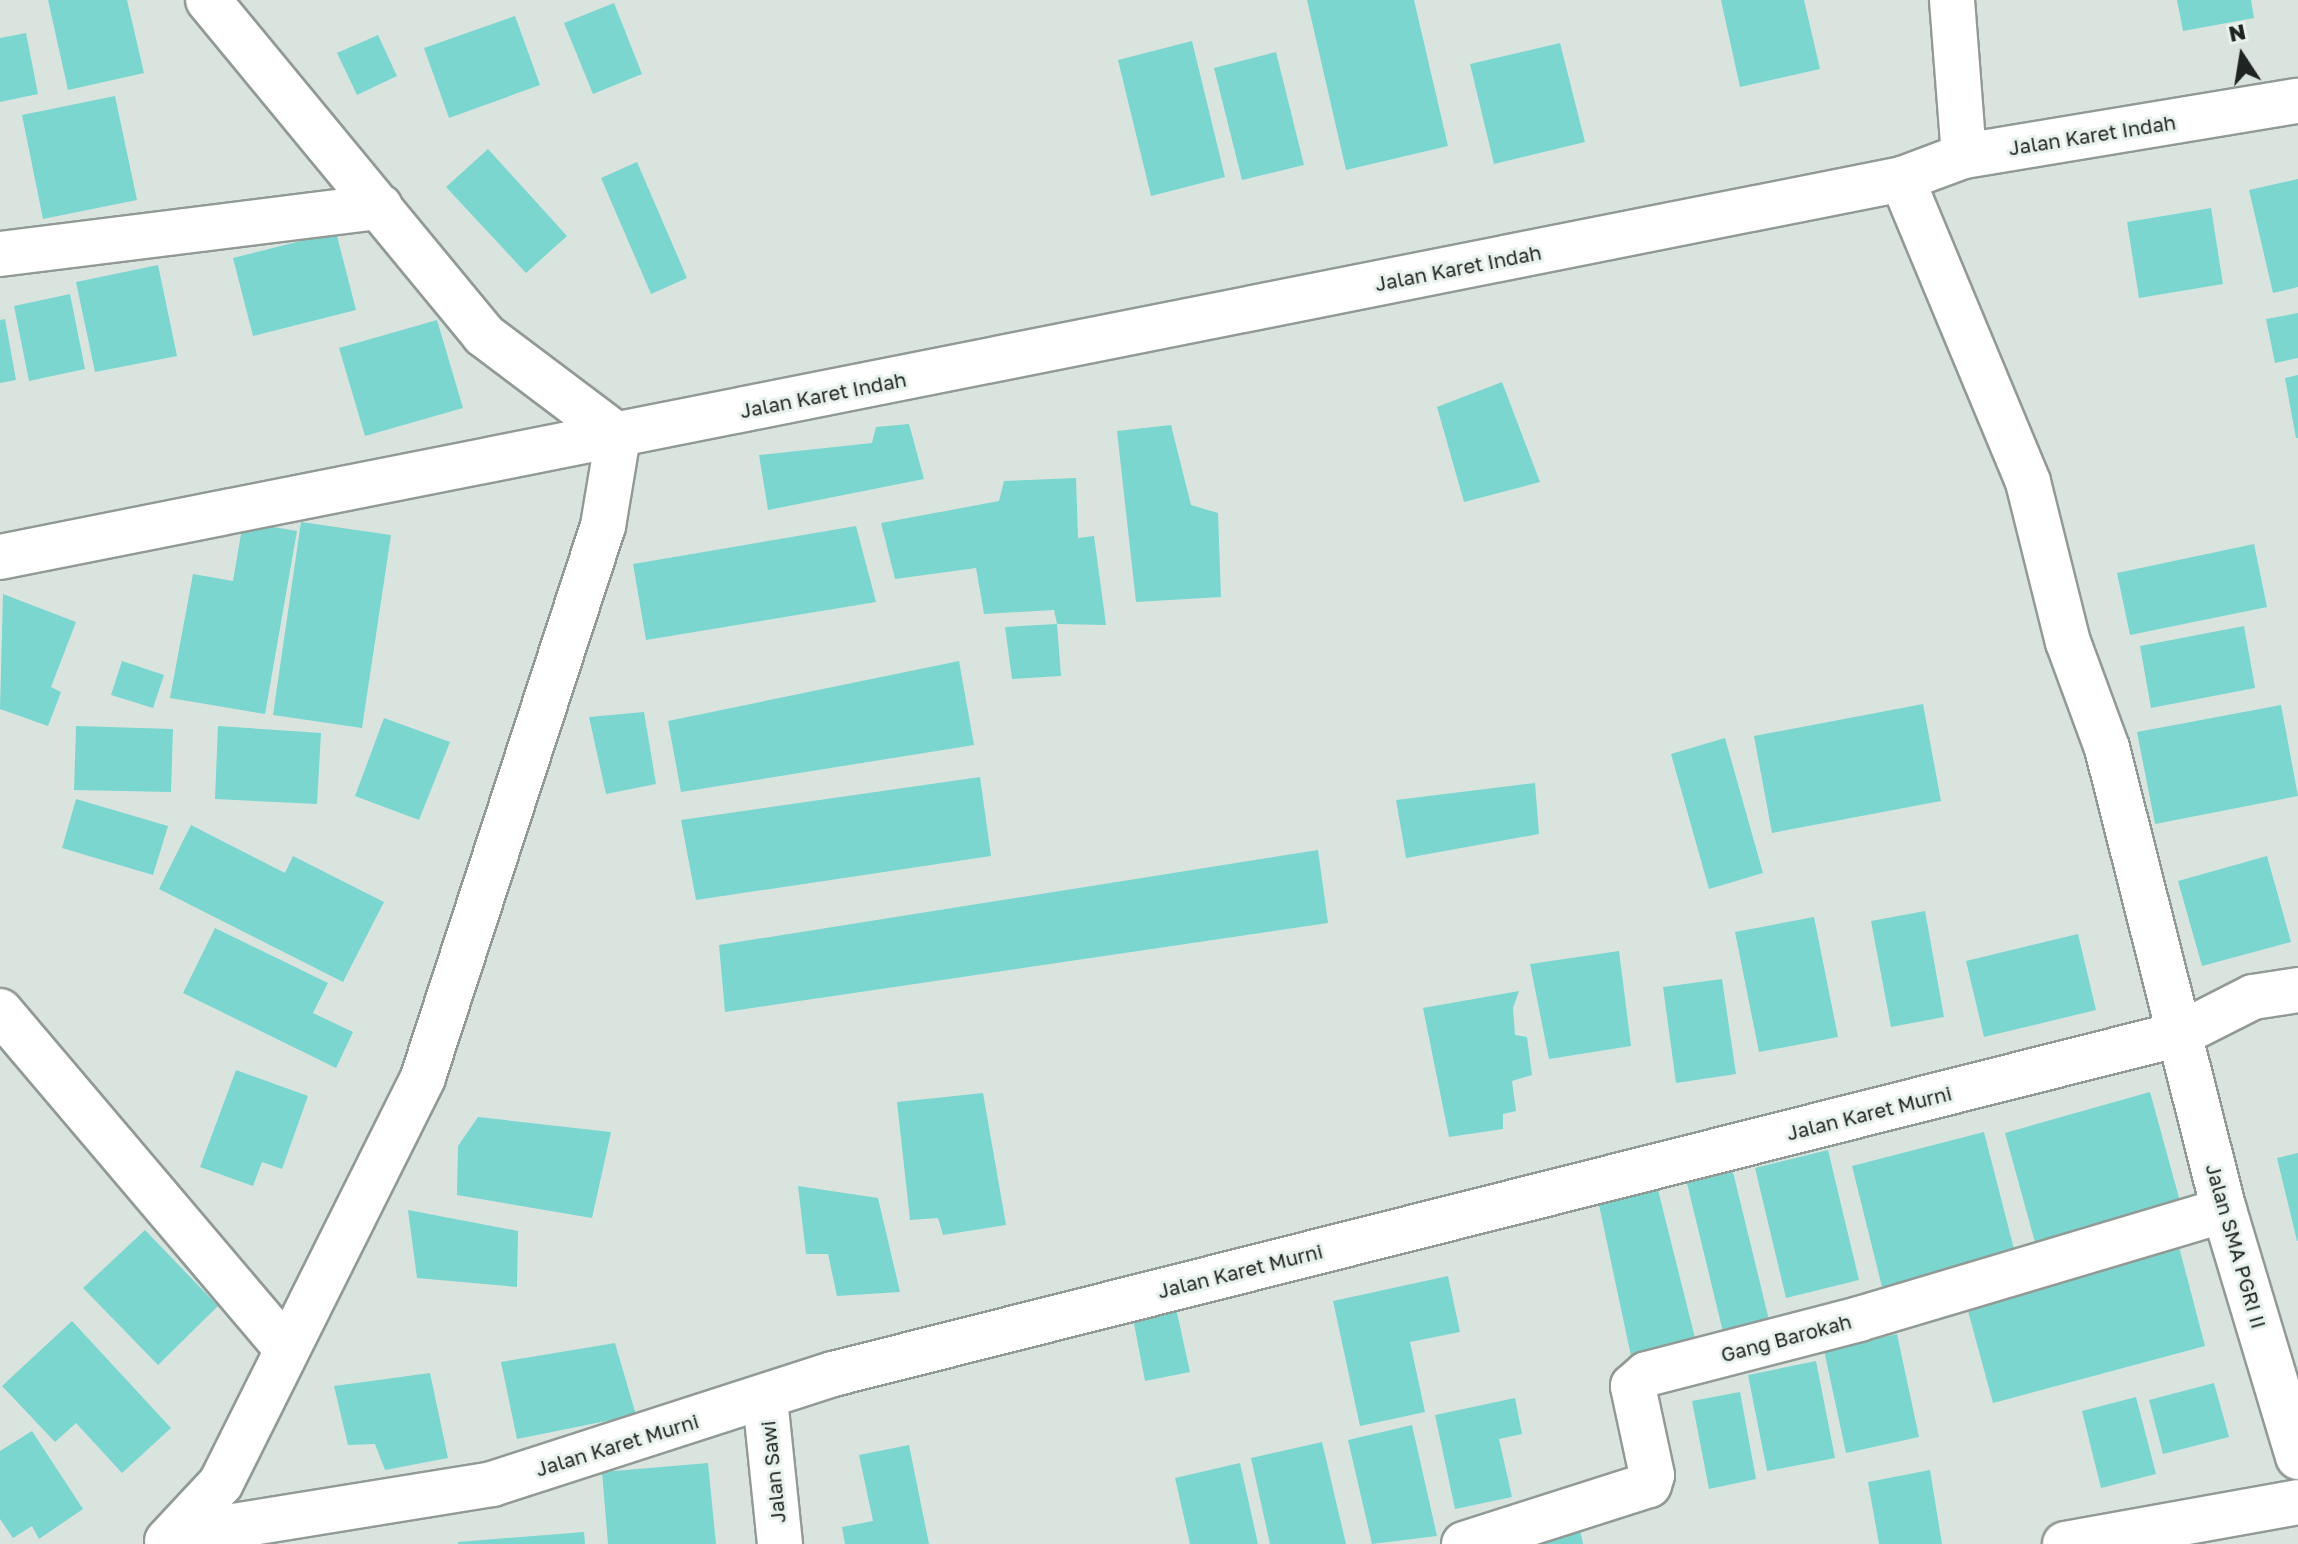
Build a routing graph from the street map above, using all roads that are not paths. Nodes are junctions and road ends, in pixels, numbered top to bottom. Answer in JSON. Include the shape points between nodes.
{"nodes":[{"id":1,"x":208,"y":0,"type":"edge"},
{"id":2,"x":1952,"y":0,"type":"edge"},
{"id":3,"x":2298,"y":101,"type":"edge"},
{"id":4,"x":1964,"y":156,"type":"junction"},
{"id":5,"x":1902,"y":179,"type":"junction"},
{"id":6,"x":380,"y":207,"type":"junction"},
{"id":7,"x":0,"y":254,"type":"edge"},
{"id":8,"x":618,"y":436,"type":"junction"},
{"id":9,"x":0,"y":557,"type":"edge"},
{"id":10,"x":2298,"y":990,"type":"edge"},
{"id":11,"x":0,"y":1011,"type":"edge"},
{"id":12,"x":2180,"y":1034,"type":"junction"},
{"id":13,"x":2224,"y":1210,"type":"junction"},
{"id":14,"x":285,"y":1347,"type":"junction"},
{"id":15,"x":765,"y":1399,"type":"junction"},
{"id":16,"x":2298,"y":1457,"type":"edge"},
{"id":17,"x":2298,"y":1502,"type":"edge"},
{"id":18,"x":170,"y":1539,"type":"edge"},
{"id":19,"x":780,"y":1544,"type":"edge"},
{"id":20,"x":1464,"y":1544,"type":"edge"},
{"id":21,"x":2065,"y":1544,"type":"edge"}],
"edges":[{"from":1,"to":6,"type":"street"},
{"from":2,"to":4,"type":"street"},
{"from":3,"to":4,"type":"street","name":"Jalan Karet Indah"},
{"from":4,"to":5,"type":"street","name":"Jalan Karet Indah"},
{"from":5,"to":8,"type":"street","name":"Jalan Karet Indah"},
{"from":5,"to":12,"type":"street","name":"Jalan SMA PGRI II","via":[[2028,482],[2068,642],[2107,748]]},
{"from":6,"to":7,"type":"street"},
{"from":6,"to":8,"type":"street","via":[[484,335]]},
{"from":8,"to":9,"type":"street","name":"Jalan Karet Indah"},
{"from":8,"to":14,"type":"street","via":[[603,526],[423,1077]]},
{"from":10,"to":12,"type":"street","name":"Jalan Karet Murni","via":[[2253,997]]},
{"from":11,"to":14,"type":"street"},
{"from":12,"to":13,"type":"street","name":"Jalan SMA PGRI II"},
{"from":12,"to":15,"type":"street","name":"Jalan Karet Murni","via":[[849,1370]]},
{"from":13,"to":16,"type":"street","name":"Jalan SMA PGRI II"},
{"from":13,"to":20,"type":"street","name":"Gang Barokah","via":[[1859,1319],[1647,1374],[1633,1386],[1652,1475],[1649,1485]]},
{"from":14,"to":18,"type":"street","via":[[221,1483]]},
{"from":15,"to":18,"type":"street","name":"Jalan Karet Murni","via":[[492,1484]]},
{"from":15,"to":19,"type":"street","name":"Jalan Sawi"},
{"from":17,"to":21,"type":"street"}]}
